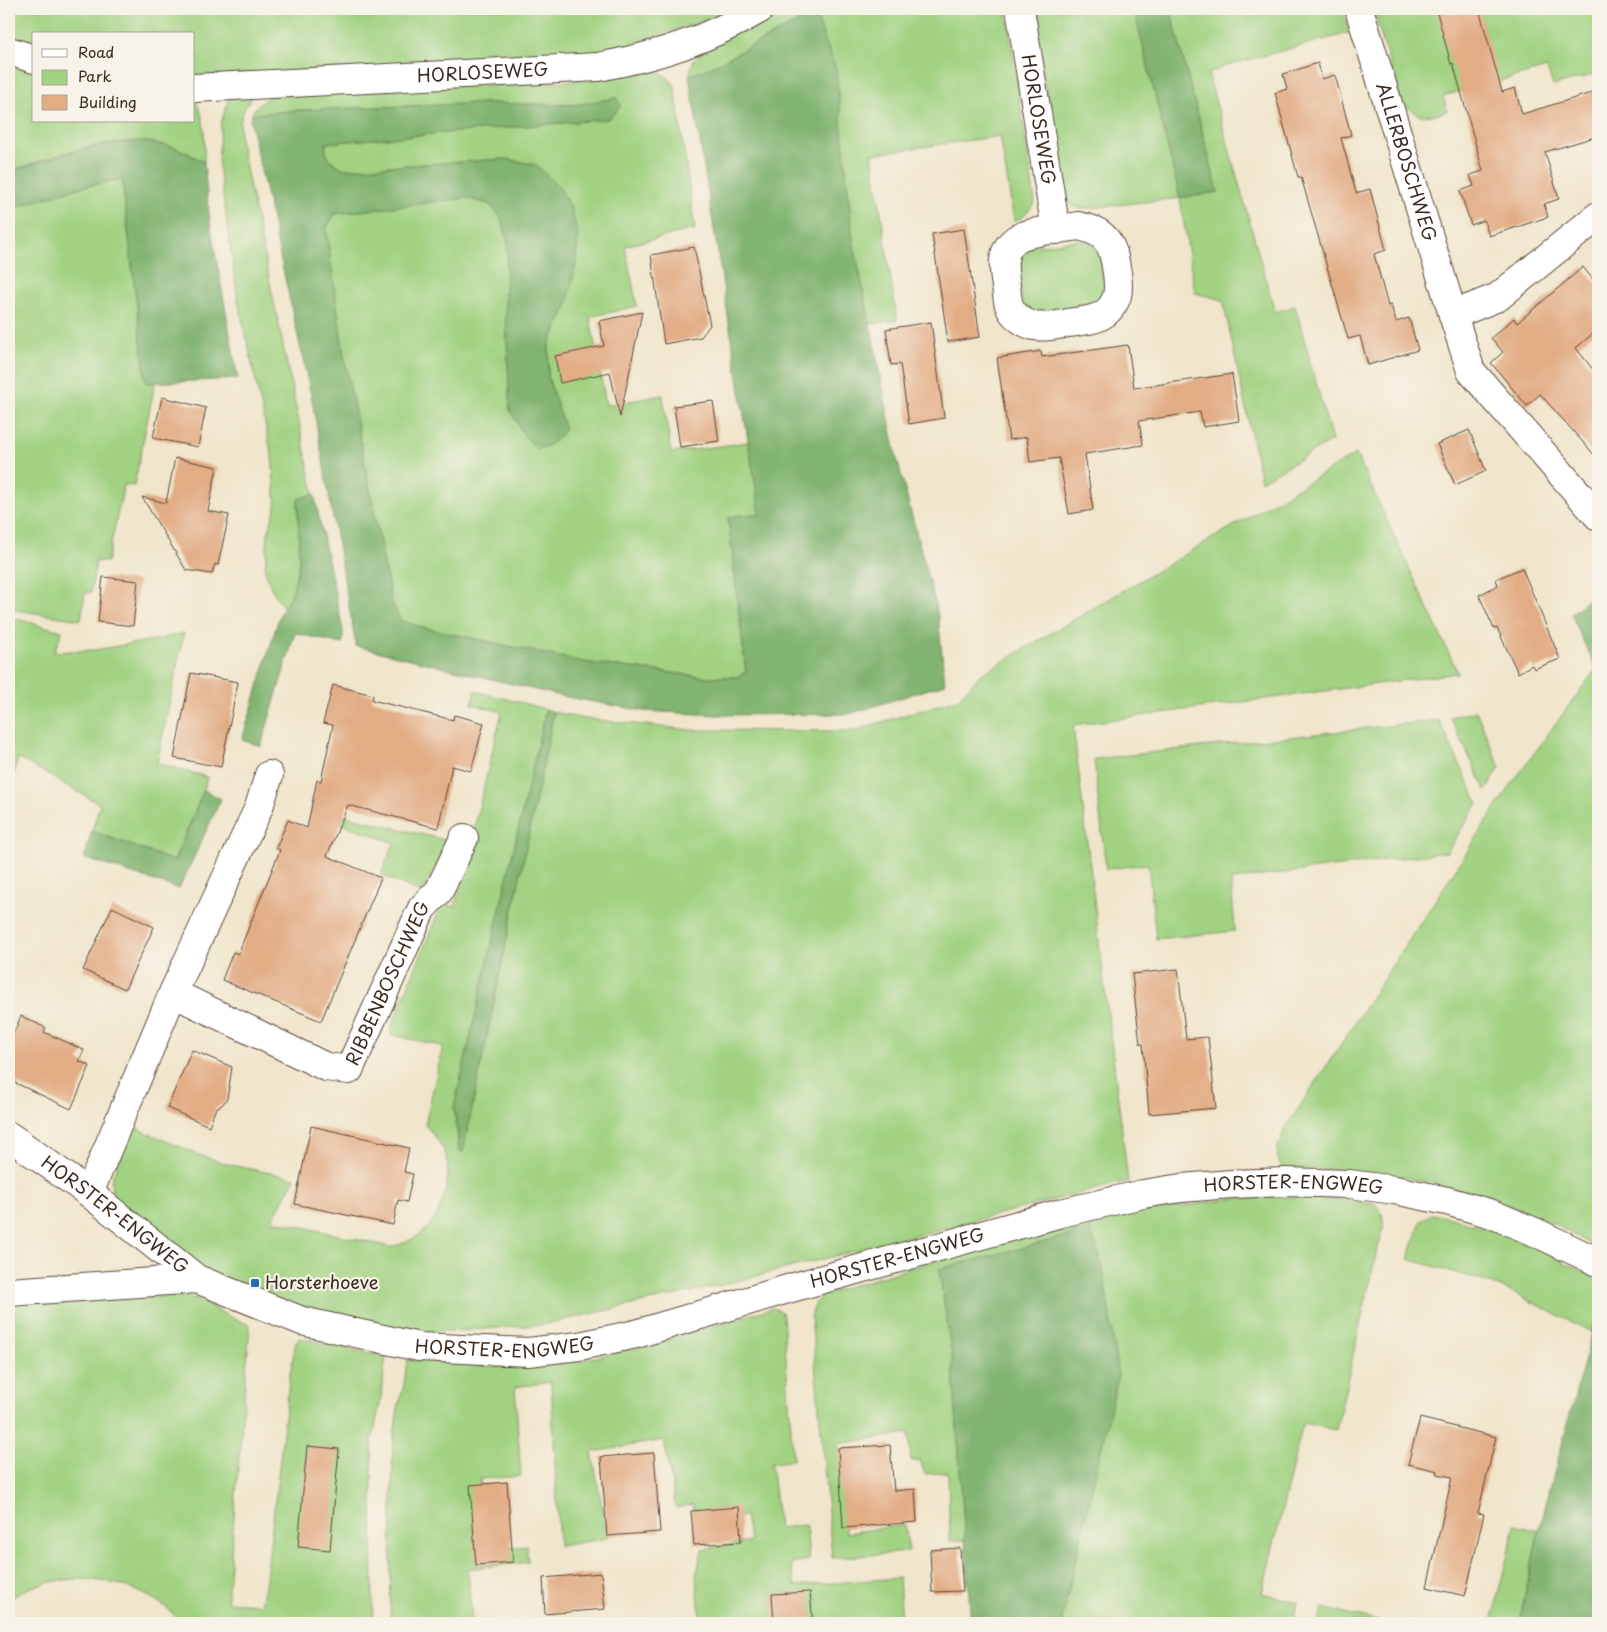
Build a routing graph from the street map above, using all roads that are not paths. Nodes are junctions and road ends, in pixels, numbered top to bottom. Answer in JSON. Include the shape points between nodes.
{"nodes":[{"id":1,"x":760,"y":9,"type":"edge"},
{"id":2,"x":1020,"y":9,"type":"edge"},
{"id":3,"x":1359,"y":9,"type":"edge"},
{"id":4,"x":9,"y":51,"type":"edge"},
{"id":5,"x":32,"y":58,"type":"edge"},
{"id":6,"x":195,"y":88,"type":"edge"},
{"id":7,"x":1598,"y":216,"type":"edge"},
{"id":8,"x":1056,"y":230,"type":"junction"},
{"id":9,"x":1453,"y":315,"type":"junction"},
{"id":10,"x":1598,"y":516,"type":"edge"},
{"id":11,"x":269,"y":775,"type":"dead end"},
{"id":12,"x":464,"y":838,"type":"dead end"},
{"id":13,"x":173,"y":993,"type":"junction"},
{"id":14,"x":9,"y":1136,"type":"edge"},
{"id":15,"x":89,"y":1193,"type":"junction"},
{"id":16,"x":1598,"y":1262,"type":"edge"},
{"id":17,"x":197,"y":1279,"type":"junction"},
{"id":18,"x":9,"y":1292,"type":"edge"}],
"edges":[{"from":1,"to":6,"type":"street","name":"HORLOSEWEG","via":[[690,44],[598,67]]},
{"from":2,"to":8,"type":"street","name":"HORLOSEWEG"},
{"from":3,"to":9,"type":"street","name":"ALLERBOSCHWEG"},
{"from":4,"to":5,"type":"street"},
{"from":7,"to":9,"type":"street","via":[[1498,297]]},
{"from":8,"to":8,"type":"street","via":[[1018,238],[1004,255],[1009,305],[1015,315],[1031,326],[1094,319],[1105,314],[1117,295],[1113,249],[1103,235],[1078,226]]},
{"from":9,"to":10,"type":"street","name":"ALLERBOSCHWEG","via":[[1471,371]]},
{"from":11,"to":13,"type":"street","via":[[259,807]]},
{"from":12,"to":13,"type":"street","name":"RIBBENBOSCHWEG","via":[[439,892],[422,908],[349,1070],[326,1067]]},
{"from":13,"to":15,"type":"street"},
{"from":14,"to":15,"type":"street","name":"HORSTER-ENGWEG"},
{"from":15,"to":17,"type":"street","name":"HORSTER-ENGWEG"},
{"from":16,"to":17,"type":"street","name":"HORSTER-ENGWEG","via":[[1537,1232],[1448,1201],[1349,1184],[1286,1182],[1181,1188],[1126,1197],[995,1231],[636,1334],[528,1352],[419,1347],[362,1335],[302,1321]]},
{"from":17,"to":18,"type":"street","name":"HORSTER-ENGWEG"}]}
